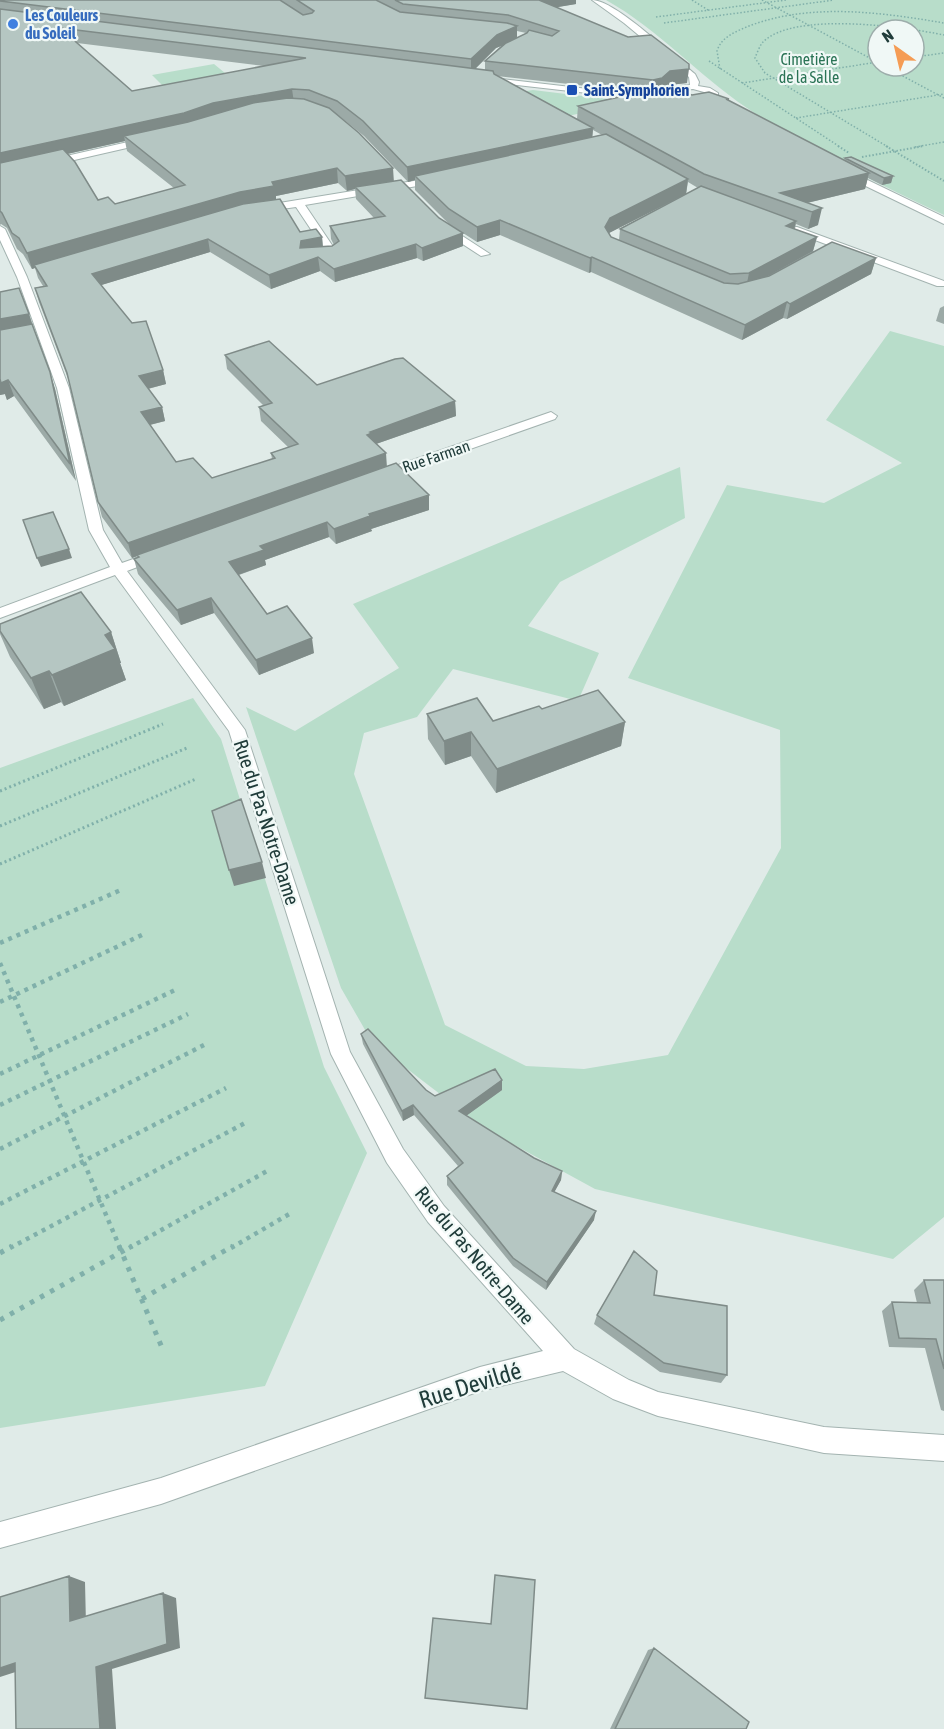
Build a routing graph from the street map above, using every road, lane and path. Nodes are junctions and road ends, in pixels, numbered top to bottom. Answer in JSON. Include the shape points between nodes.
{"nodes":[{"id":1,"x":595,"y":0,"type":"edge"},
{"id":2,"x":692,"y":0,"type":"edge"},
{"id":3,"x":762,"y":0,"type":"edge"},
{"id":4,"x":786,"y":0,"type":"edge"},
{"id":5,"x":834,"y":0,"type":"edge"},
{"id":6,"x":767,"y":3,"type":"junction"},
{"id":7,"x":777,"y":8,"type":"junction"},
{"id":8,"x":709,"y":10,"type":"junction"},
{"id":9,"x":792,"y":16,"type":"junction"},
{"id":10,"x":656,"y":17,"type":"dead end"},
{"id":11,"x":944,"y":23,"type":"edge"},
{"id":12,"x":654,"y":24,"type":"dead end"},
{"id":13,"x":811,"y":26,"type":"junction"},
{"id":14,"x":944,"y":35,"type":"edge"},
{"id":15,"x":944,"y":53,"type":"edge"},
{"id":16,"x":926,"y":55,"type":"edge"},
{"id":17,"x":702,"y":56,"type":"dead end"},
{"id":18,"x":866,"y":56,"type":"edge"},
{"id":19,"x":866,"y":65,"type":"edge"},
{"id":20,"x":721,"y":69,"type":"junction"},
{"id":21,"x":477,"y":74,"type":"edge"},
{"id":22,"x":773,"y":78,"type":"junction"},
{"id":23,"x":906,"y":78,"type":"edge"},
{"id":24,"x":492,"y":80,"type":"junction"},
{"id":25,"x":741,"y":83,"type":"junction"},
{"id":26,"x":693,"y":87,"type":"junction"},
{"id":27,"x":510,"y":91,"type":"edge"},
{"id":28,"x":944,"y":94,"type":"edge"},
{"id":29,"x":937,"y":95,"type":"junction"},
{"id":30,"x":665,"y":96,"type":"junction"},
{"id":31,"x":652,"y":98,"type":"junction"},
{"id":32,"x":944,"y":98,"type":"edge"},
{"id":33,"x":708,"y":103,"type":"junction"},
{"id":34,"x":633,"y":105,"type":"edge"},
{"id":35,"x":724,"y":106,"type":"edge"},
{"id":36,"x":830,"y":112,"type":"junction"},
{"id":37,"x":795,"y":118,"type":"junction"},
{"id":38,"x":157,"y":139,"type":"edge"},
{"id":39,"x":944,"y":142,"type":"edge"},
{"id":40,"x":894,"y":151,"type":"junction"},
{"id":41,"x":838,"y":168,"type":"edge"},
{"id":42,"x":0,"y":174,"type":"edge"},
{"id":43,"x":452,"y":177,"type":"edge"},
{"id":44,"x":944,"y":181,"type":"edge"},
{"id":45,"x":299,"y":204,"type":"junction"},
{"id":46,"x":254,"y":210,"type":"edge"},
{"id":47,"x":434,"y":218,"type":"edge"},
{"id":48,"x":944,"y":221,"type":"edge"},
{"id":49,"x":783,"y":226,"type":"edge"},
{"id":50,"x":0,"y":229,"type":"edge"},
{"id":51,"x":485,"y":254,"type":"dead end"},
{"id":52,"x":307,"y":258,"type":"edge"},
{"id":53,"x":941,"y":284,"type":"dead end"},
{"id":54,"x":43,"y":334,"type":"junction"},
{"id":55,"x":28,"y":336,"type":"edge"},
{"id":56,"x":551,"y":416,"type":"dead end"},
{"id":57,"x":369,"y":479,"type":"edge"},
{"id":58,"x":171,"y":550,"type":"edge"},
{"id":59,"x":118,"y":569,"type":"junction"},
{"id":60,"x":0,"y":613,"type":"edge"},
{"id":61,"x":164,"y":724,"type":"dead end"},
{"id":62,"x":187,"y":748,"type":"dead end"},
{"id":63,"x":196,"y":779,"type":"dead end"},
{"id":64,"x":0,"y":790,"type":"edge"},
{"id":65,"x":0,"y":826,"type":"edge"},
{"id":66,"x":0,"y":864,"type":"edge"},
{"id":67,"x":123,"y":889,"type":"dead end"},
{"id":68,"x":146,"y":933,"type":"dead end"},
{"id":69,"x":0,"y":943,"type":"edge"},
{"id":70,"x":0,"y":963,"type":"edge"},
{"id":71,"x":175,"y":990,"type":"dead end"},
{"id":72,"x":13,"y":996,"type":"junction"},
{"id":73,"x":0,"y":1002,"type":"edge"},
{"id":74,"x":188,"y":1014,"type":"dead end"},
{"id":75,"x":204,"y":1045,"type":"dead end"},
{"id":76,"x":38,"y":1056,"type":"junction"},
{"id":77,"x":0,"y":1074,"type":"edge"},
{"id":78,"x":50,"y":1081,"type":"junction"},
{"id":79,"x":226,"y":1088,"type":"dead end"},
{"id":80,"x":0,"y":1105,"type":"edge"},
{"id":81,"x":64,"y":1116,"type":"junction"},
{"id":82,"x":244,"y":1123,"type":"dead end"},
{"id":83,"x":0,"y":1149,"type":"edge"},
{"id":84,"x":83,"y":1161,"type":"junction"},
{"id":85,"x":269,"y":1170,"type":"dead end"},
{"id":86,"x":100,"y":1200,"type":"junction"},
{"id":87,"x":0,"y":1204,"type":"edge"},
{"id":88,"x":291,"y":1213,"type":"dead end"},
{"id":89,"x":122,"y":1252,"type":"junction"},
{"id":90,"x":0,"y":1253,"type":"edge"},
{"id":91,"x":142,"y":1299,"type":"junction"},
{"id":92,"x":0,"y":1320,"type":"edge"},
{"id":93,"x":163,"y":1350,"type":"dead end"},
{"id":94,"x":564,"y":1358,"type":"junction"},
{"id":95,"x":944,"y":1448,"type":"edge"},
{"id":96,"x":0,"y":1535,"type":"edge"}],
"edges":[{"from":1,"to":26,"type":"street","via":[[627,21],[692,76]]},
{"from":2,"to":8,"type":"path"},
{"from":3,"to":6,"type":"path"},
{"from":4,"to":6,"type":"path"},
{"from":5,"to":7,"type":"path"},
{"from":6,"to":7,"type":"path"},
{"from":6,"to":8,"type":"path"},
{"from":7,"to":9,"type":"path"},
{"from":7,"to":12,"type":"path"},
{"from":8,"to":10,"type":"path"},
{"from":9,"to":11,"type":"path","via":[[854,12]]},
{"from":9,"to":13,"type":"path"},
{"from":9,"to":20,"type":"path","via":[[744,27],[722,40],[716,56]]},
{"from":13,"to":14,"type":"path","via":[[866,23]]},
{"from":13,"to":18,"type":"path"},
{"from":13,"to":22,"type":"path","via":[[778,33],[760,44],[755,58],[758,66]]},
{"from":15,"to":16,"type":"path"},
{"from":17,"to":20,"type":"path"},
{"from":19,"to":22,"type":"path"},
{"from":20,"to":25,"type":"path"},
{"from":21,"to":24,"type":"street"},
{"from":22,"to":25,"type":"path"},
{"from":22,"to":36,"type":"path"},
{"from":23,"to":29,"type":"path"},
{"from":24,"to":27,"type":"street"},
{"from":24,"to":31,"type":"street"},
{"from":25,"to":37,"type":"path"},
{"from":26,"to":30,"type":"street","via":[[672,89]]},
{"from":26,"to":33,"type":"street","via":[[715,95]]},
{"from":28,"to":29,"type":"path"},
{"from":29,"to":32,"type":"path"},
{"from":29,"to":36,"type":"path"},
{"from":30,"to":31,"type":"street"},
{"from":30,"to":33,"type":"street","via":[[686,104]]},
{"from":31,"to":34,"type":"street"},
{"from":33,"to":35,"type":"street"},
{"from":36,"to":37,"type":"path"},
{"from":36,"to":40,"type":"path"},
{"from":37,"to":40,"type":"path","via":[[856,158]]},
{"from":38,"to":42,"type":"street"},
{"from":39,"to":40,"type":"path"},
{"from":40,"to":44,"type":"path"},
{"from":41,"to":48,"type":"street"},
{"from":43,"to":45,"type":"street"},
{"from":45,"to":46,"type":"street"},
{"from":45,"to":52,"type":"street","via":[[333,254]]},
{"from":47,"to":51,"type":"street"},
{"from":49,"to":53,"type":"street","via":[[832,248]]},
{"from":50,"to":54,"type":"street","name":"Rue du Pas Notre-Dame","via":[[28,276]]},
{"from":54,"to":55,"type":"street"},
{"from":54,"to":59,"type":"street","name":"Rue du Pas Notre-Dame","via":[[63,388],[96,530]]},
{"from":56,"to":57,"type":"street","name":"Rue Farman"},
{"from":58,"to":59,"type":"street"},
{"from":59,"to":60,"type":"street"},
{"from":59,"to":94,"type":"street","name":"Rue du Pas Notre-Dame","via":[[237,730],[342,1054],[395,1156],[436,1214]]},
{"from":61,"to":64,"type":"path"},
{"from":62,"to":65,"type":"path"},
{"from":63,"to":66,"type":"path"},
{"from":67,"to":69,"type":"path"},
{"from":68,"to":72,"type":"path"},
{"from":70,"to":72,"type":"path"},
{"from":71,"to":76,"type":"path"},
{"from":72,"to":73,"type":"path"},
{"from":72,"to":76,"type":"path"},
{"from":74,"to":78,"type":"path"},
{"from":75,"to":81,"type":"path"},
{"from":76,"to":77,"type":"path"},
{"from":76,"to":78,"type":"path"},
{"from":78,"to":80,"type":"path"},
{"from":78,"to":81,"type":"path"},
{"from":79,"to":84,"type":"path"},
{"from":81,"to":83,"type":"path"},
{"from":81,"to":84,"type":"path"},
{"from":82,"to":86,"type":"path"},
{"from":84,"to":86,"type":"path"},
{"from":84,"to":87,"type":"path"},
{"from":85,"to":89,"type":"path"},
{"from":86,"to":89,"type":"path"},
{"from":86,"to":90,"type":"path"},
{"from":88,"to":91,"type":"path"},
{"from":89,"to":91,"type":"path"},
{"from":89,"to":92,"type":"path"},
{"from":91,"to":93,"type":"path"},
{"from":94,"to":95,"type":"street","via":[[622,1390],[658,1404],[824,1440]]},
{"from":94,"to":96,"type":"street","name":"Rue Devildé","via":[[480,1379],[161,1491]]}]}
